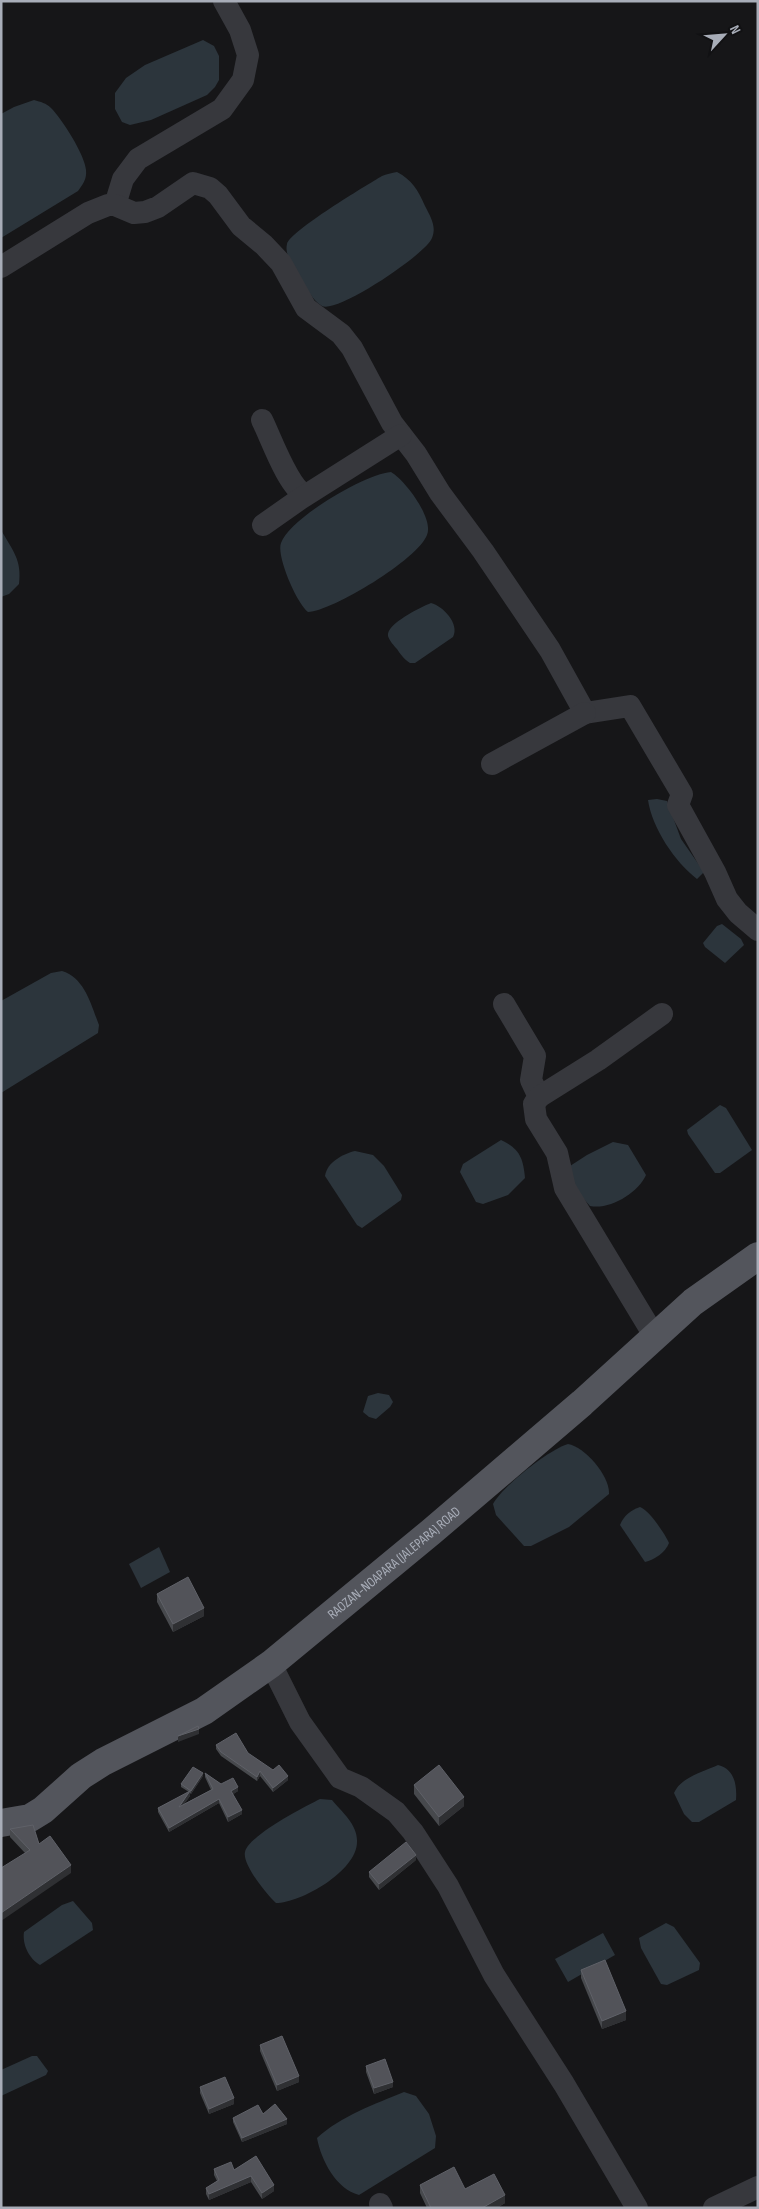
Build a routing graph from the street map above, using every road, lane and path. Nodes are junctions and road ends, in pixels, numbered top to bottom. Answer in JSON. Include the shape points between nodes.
{"nodes":[{"id":1,"x":224,"y":1,"type":"edge"},
{"id":2,"x":115,"y":204,"type":"junction"},
{"id":3,"x":1,"y":267,"type":"edge"},
{"id":4,"x":262,"y":420,"type":"dead end"},
{"id":5,"x":401,"y":435,"type":"junction"},
{"id":6,"x":305,"y":496,"type":"junction"},
{"id":7,"x":263,"y":525,"type":"dead end"},
{"id":8,"x":585,"y":713,"type":"junction"},
{"id":9,"x":492,"y":764,"type":"dead end"},
{"id":10,"x":758,"y":930,"type":"edge"},
{"id":11,"x":504,"y":1004,"type":"dead end"},
{"id":12,"x":662,"y":1014,"type":"dead end"},
{"id":13,"x":539,"y":1097,"type":"junction"},
{"id":14,"x":758,"y":1256,"type":"edge"},
{"id":15,"x":655,"y":1337,"type":"junction"},
{"id":16,"x":271,"y":1664,"type":"junction"},
{"id":17,"x":1,"y":1823,"type":"edge"},
{"id":18,"x":758,"y":2188,"type":"edge"},
{"id":19,"x":638,"y":2208,"type":"edge"},
{"id":20,"x":714,"y":2208,"type":"edge"}],
"edges":[{"from":1,"to":2,"type":"street","via":[[240,30],[248,55],[243,80],[222,109],[138,160],[123,179]]},
{"from":2,"to":3,"type":"street","via":[[88,213]]},
{"from":2,"to":5,"type":"street","via":[[134,212],[145,212],[193,183],[210,188],[241,226],[281,263],[306,308],[341,334],[352,348]]},
{"from":4,"to":6,"type":"street","via":[[286,472],[299,493]]},
{"from":5,"to":6,"type":"street"},
{"from":5,"to":8,"type":"street","via":[[550,650]]},
{"from":6,"to":7,"type":"street"},
{"from":8,"to":9,"type":"street"},
{"from":8,"to":10,"type":"street","via":[[630,706],[682,794],[678,805],[716,872],[727,899]]},
{"from":11,"to":13,"type":"street","via":[[535,1056],[531,1080]]},
{"from":12,"to":13,"type":"street"},
{"from":13,"to":15,"type":"street","via":[[534,1104],[536,1119],[557,1153],[565,1188]]},
{"from":14,"to":15,"type":"main road","name":"RAOZAN-NOAPARA (JALEPARA) ROAD","via":[[692,1302]]},
{"from":15,"to":16,"type":"main road","name":"RAOZAN-NOAPARA (JALEPARA) ROAD","via":[[484,1487]]},
{"from":16,"to":17,"type":"main road","name":"RAOZAN-NOAPARA (JALEPARA) ROAD","via":[[204,1711],[103,1762],[30,1818]]},
{"from":16,"to":19,"type":"street","via":[[300,1722],[340,1778],[361,1787],[396,1812],[413,1832],[448,1886],[494,1975]]},
{"from":18,"to":20,"type":"street"}]}
